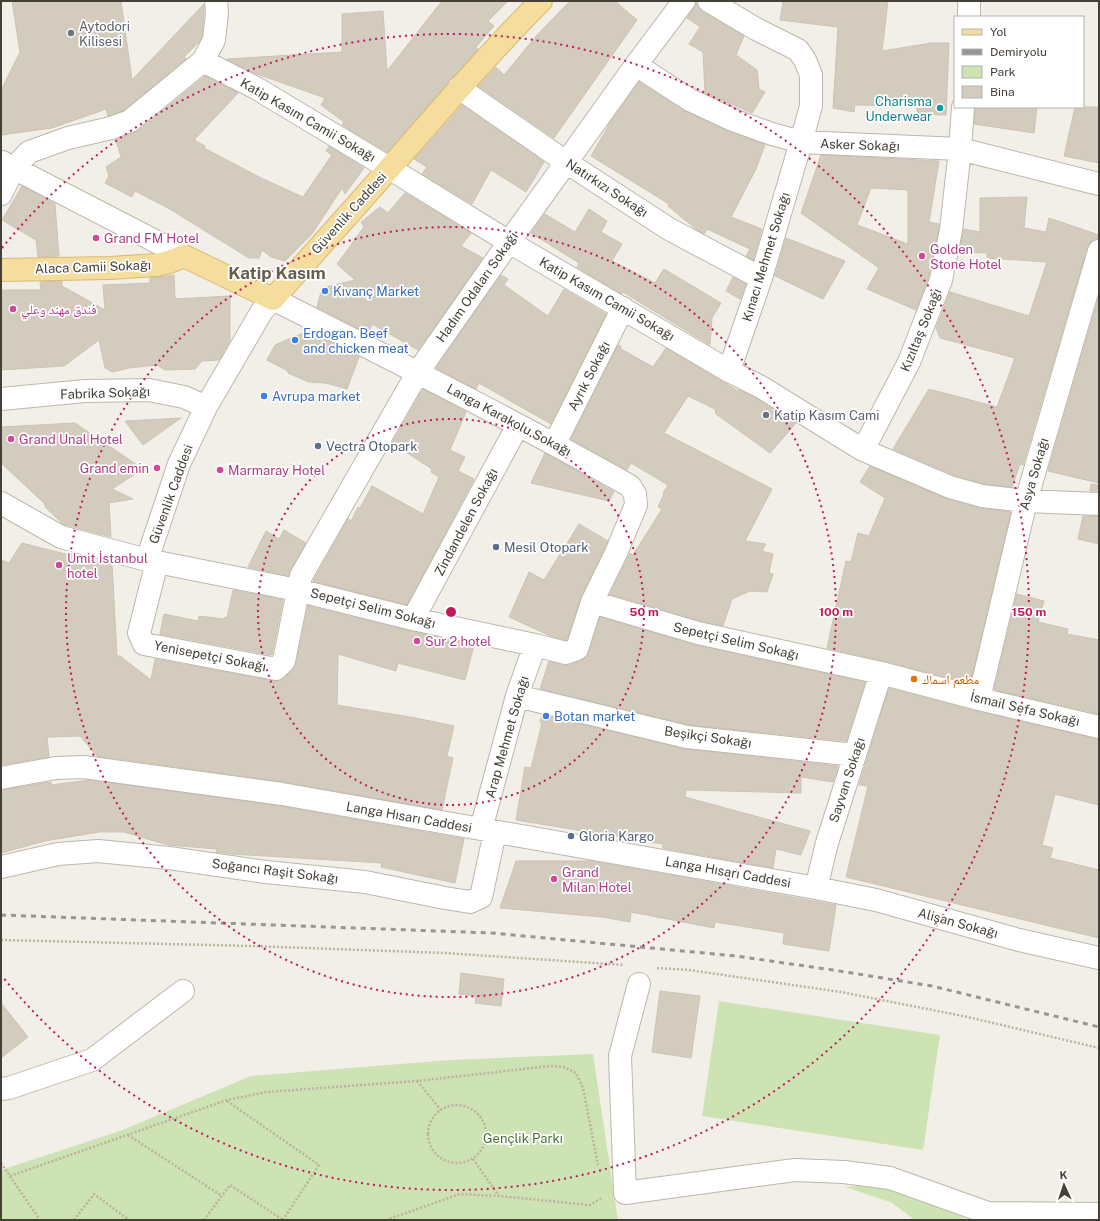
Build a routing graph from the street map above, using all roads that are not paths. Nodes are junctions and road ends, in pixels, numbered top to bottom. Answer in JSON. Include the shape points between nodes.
{"nodes":[{"id":1,"x":216,"y":1,"type":"edge"},
{"id":2,"x":541,"y":1,"type":"edge"},
{"id":3,"x":684,"y":1,"type":"edge"},
{"id":4,"x":709,"y":1,"type":"edge"},
{"id":5,"x":969,"y":1,"type":"edge"},
{"id":6,"x":969,"y":16,"type":"edge"},
{"id":7,"x":203,"y":61,"type":"junction"},
{"id":8,"x":636,"y":65,"type":"junction"},
{"id":9,"x":459,"y":88,"type":"junction"},
{"id":10,"x":963,"y":108,"type":"edge"},
{"id":11,"x":802,"y":142,"type":"junction"},
{"id":12,"x":960,"y":149,"type":"junction"},
{"id":13,"x":566,"y":162,"type":"junction"},
{"id":14,"x":7,"y":164,"type":"edge"},
{"id":15,"x":389,"y":168,"type":"junction"},
{"id":16,"x":1099,"y":184,"type":"edge"},
{"id":17,"x":1,"y":194,"type":"edge"},
{"id":18,"x":509,"y":242,"type":"junction"},
{"id":19,"x":1099,"y":250,"type":"edge"},
{"id":20,"x":184,"y":256,"type":"junction"},
{"id":21,"x":1,"y":270,"type":"edge"},
{"id":22,"x":761,"y":278,"type":"junction"},
{"id":23,"x":273,"y":299,"type":"junction"},
{"id":24,"x":623,"y":308,"type":"junction"},
{"id":25,"x":729,"y":371,"type":"junction"},
{"id":26,"x":418,"y":372,"type":"junction"},
{"id":27,"x":1,"y":399,"type":"edge"},
{"id":28,"x":206,"y":406,"type":"junction"},
{"id":29,"x":518,"y":425,"type":"junction"},
{"id":30,"x":555,"y":444,"type":"junction"},
{"id":31,"x":863,"y":450,"type":"junction"},
{"id":32,"x":1026,"y":501,"type":"junction"},
{"id":33,"x":1,"y":503,"type":"edge"},
{"id":34,"x":1099,"y":504,"type":"edge"},
{"id":35,"x":152,"y":561,"type":"junction"},
{"id":36,"x":297,"y":590,"type":"junction"},
{"id":37,"x":592,"y":602,"type":"junction"},
{"id":38,"x":413,"y":619,"type":"junction"},
{"id":39,"x":534,"y":644,"type":"junction"},
{"id":40,"x":881,"y":673,"type":"junction"},
{"id":41,"x":517,"y":696,"type":"junction"},
{"id":42,"x":979,"y":699,"type":"junction"},
{"id":43,"x":1099,"y":727,"type":"edge"},
{"id":44,"x":855,"y":755,"type":"junction"},
{"id":45,"x":1,"y":778,"type":"edge"},
{"id":46,"x":488,"y":830,"type":"junction"},
{"id":47,"x":1,"y":867,"type":"edge"},
{"id":48,"x":816,"y":888,"type":"junction"},
{"id":49,"x":1099,"y":958,"type":"edge"},
{"id":50,"x":644,"y":976,"type":"road end"},
{"id":51,"x":183,"y":991,"type":"dead end"},
{"id":52,"x":1,"y":1089,"type":"edge"},
{"id":53,"x":1099,"y":1214,"type":"edge"}],
"edges":[{"from":1,"to":7,"type":"street","via":[[214,40]]},
{"from":2,"to":9,"type":"main road","name":"Güvenlik Caddesi","via":[[507,34]]},
{"from":3,"to":8,"type":"street","name":"Hadım Odaları Sokağı"},
{"from":4,"to":11,"type":"street","name":"Kınacı Mehmet Sokağı","via":[[798,50],[805,60],[811,75],[811,106]]},
{"from":5,"to":6,"type":"street"},
{"from":7,"to":14,"type":"street","via":[[130,121],[68,138],[29,152]]},
{"from":7,"to":15,"type":"street","name":"Katip Kasım Camii Sokağı","via":[[256,88]]},
{"from":8,"to":11,"type":"street","name":"Asker Sokağı","via":[[690,100],[734,120]]},
{"from":8,"to":13,"type":"street","name":"Hadım Odaları Sokağı"},
{"from":9,"to":13,"type":"street","name":"Natırkızı Sokağı"},
{"from":9,"to":15,"type":"main road","name":"Güvenlik Caddesi"},
{"from":10,"to":12,"type":"street","name":"Kızıltaş Sokağı"},
{"from":11,"to":12,"type":"street","name":"Asker Sokağı"},
{"from":11,"to":22,"type":"street","name":"Kınacı Mehmet Sokağı"},
{"from":12,"to":16,"type":"street","name":"Asker Sokağı"},
{"from":12,"to":31,"type":"street","name":"Kızıltaş Sokağı","via":[[951,230],[941,280],[909,362]]},
{"from":13,"to":18,"type":"street","name":"Hadım Odaları Sokağı"},
{"from":13,"to":22,"type":"street","name":"Natırkızı Sokağı","via":[[669,229]]},
{"from":14,"to":17,"type":"street"},
{"from":14,"to":20,"type":"street"},
{"from":15,"to":18,"type":"street","name":"Katip Kasım Camii Sokağı"},
{"from":15,"to":23,"type":"main road","name":"Güvenlik Caddesi"},
{"from":18,"to":24,"type":"street","name":"Katip Kasım Camii Sokağı"},
{"from":18,"to":26,"type":"street","name":"Hadım Odaları Sokağı"},
{"from":19,"to":32,"type":"street","name":"Asya Sokağı"},
{"from":20,"to":21,"type":"main road","name":"Alaca Camii Sokağı","via":[[169,262],[110,268]]},
{"from":20,"to":23,"type":"main road"},
{"from":22,"to":25,"type":"street","name":"Kınacı Mehmet Sokağı"},
{"from":23,"to":26,"type":"street","name":"Langa Karakolu Sokağı"},
{"from":23,"to":28,"type":"street","name":"Güvenlik Caddesi","via":[[262,311]]},
{"from":24,"to":25,"type":"street","name":"Katip Kasım Camii Sokağı"},
{"from":24,"to":30,"type":"street","name":"Ayrık Sokağı"},
{"from":25,"to":31,"type":"street","name":"Katip Kasım Camii Sokağı","via":[[761,387]]},
{"from":26,"to":29,"type":"street","name":"Langa Karakolu Sokağı"},
{"from":26,"to":36,"type":"street","name":"Hadım Odaları Sokağı","via":[[301,576]]},
{"from":27,"to":28,"type":"street","name":"Fabrika Sokağı","via":[[149,390],[184,397]]},
{"from":28,"to":35,"type":"street","name":"Güvenlik Caddesi","via":[[179,464]]},
{"from":29,"to":30,"type":"street","name":"Langa Karakolu Sokağı"},
{"from":29,"to":38,"type":"street","name":"Zindandelen Sokağı"},
{"from":30,"to":37,"type":"street","name":"Langa Karakolu Sokağı","via":[[630,486],[635,494],[636,505]]},
{"from":31,"to":32,"type":"street","name":"Katip Kasım Camii Sokağı","via":[[950,487],[982,496]]},
{"from":32,"to":34,"type":"street","name":"Katip Kasım Camii Sokağı"},
{"from":32,"to":42,"type":"street","name":"Asya Sokağı"},
{"from":33,"to":35,"type":"street","name":"Sepetçi Selim Sokağı","via":[[61,537]]},
{"from":35,"to":36,"type":"street","name":"Sepetçi Selim Sokağı"},
{"from":35,"to":36,"type":"street","name":"Yenisepetçi Sokağı","via":[[140,633],[144,644],[276,669],[284,661]]},
{"from":36,"to":38,"type":"street","name":"Sepetçi Selim Sokağı"},
{"from":37,"to":39,"type":"street","name":"Sepetçi Selim Sokağı","via":[[577,649],[566,653]]},
{"from":37,"to":40,"type":"street","name":"Sepetçi Selim Sokağı","via":[[698,633]]},
{"from":38,"to":39,"type":"street","name":"Sepetçi Selim Sokağı"},
{"from":39,"to":41,"type":"street","name":"Arap Mehmet Sokağı"},
{"from":40,"to":42,"type":"street","name":"İsmail Sefa Sokağı"},
{"from":40,"to":44,"type":"street","name":"Sayvan Sokağı"},
{"from":41,"to":44,"type":"street","name":"Beşikçi Sokağı","via":[[687,737]]},
{"from":41,"to":46,"type":"street","name":"Arap Mehmet Sokağı"},
{"from":42,"to":43,"type":"street","name":"İsmail Sefa Sokağı"},
{"from":44,"to":48,"type":"street","name":"Sayvan Sokağı"},
{"from":45,"to":46,"type":"street","name":"Langa Hısarı Caddesi","via":[[56,768],[84,767],[282,794]]},
{"from":46,"to":47,"type":"street","name":"Soğancı Raşit Sokağı","via":[[481,897],[470,902],[365,882],[98,851],[58,854]]},
{"from":46,"to":48,"type":"street","name":"Langa Hısarı Caddesi"},
{"from":48,"to":49,"type":"street","name":"Alişan Sokağı","via":[[876,900],[1019,940]]},
{"from":50,"to":53,"type":"street","via":[[620,1056],[625,1193],[795,1170],[844,1172],[890,1178],[988,1213]]},
{"from":51,"to":52,"type":"street","via":[[92,1060]]}]}
